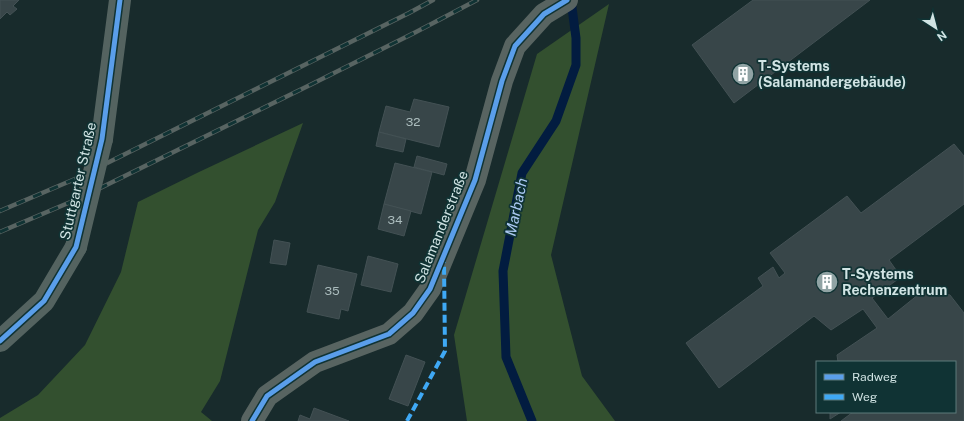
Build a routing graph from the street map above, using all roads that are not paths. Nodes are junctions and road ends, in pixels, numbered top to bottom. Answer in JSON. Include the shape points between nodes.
{"nodes":[{"id":1,"x":120,"y":0,"type":"edge"},
{"id":2,"x":566,"y":0,"type":"edge"},
{"id":3,"x":0,"y":341,"type":"edge"},
{"id":4,"x":252,"y":421,"type":"edge"}],
"edges":[{"from":1,"to":3,"type":"main road","name":"Stuttgarter Straße","bridge":true,"via":[[102,139],[76,247],[44,301]]},
{"from":2,"to":4,"type":"street","name":"Salamanderstraße","via":[[544,14],[515,46],[474,180],[430,290],[413,313],[389,334],[315,362],[267,396]]}]}
